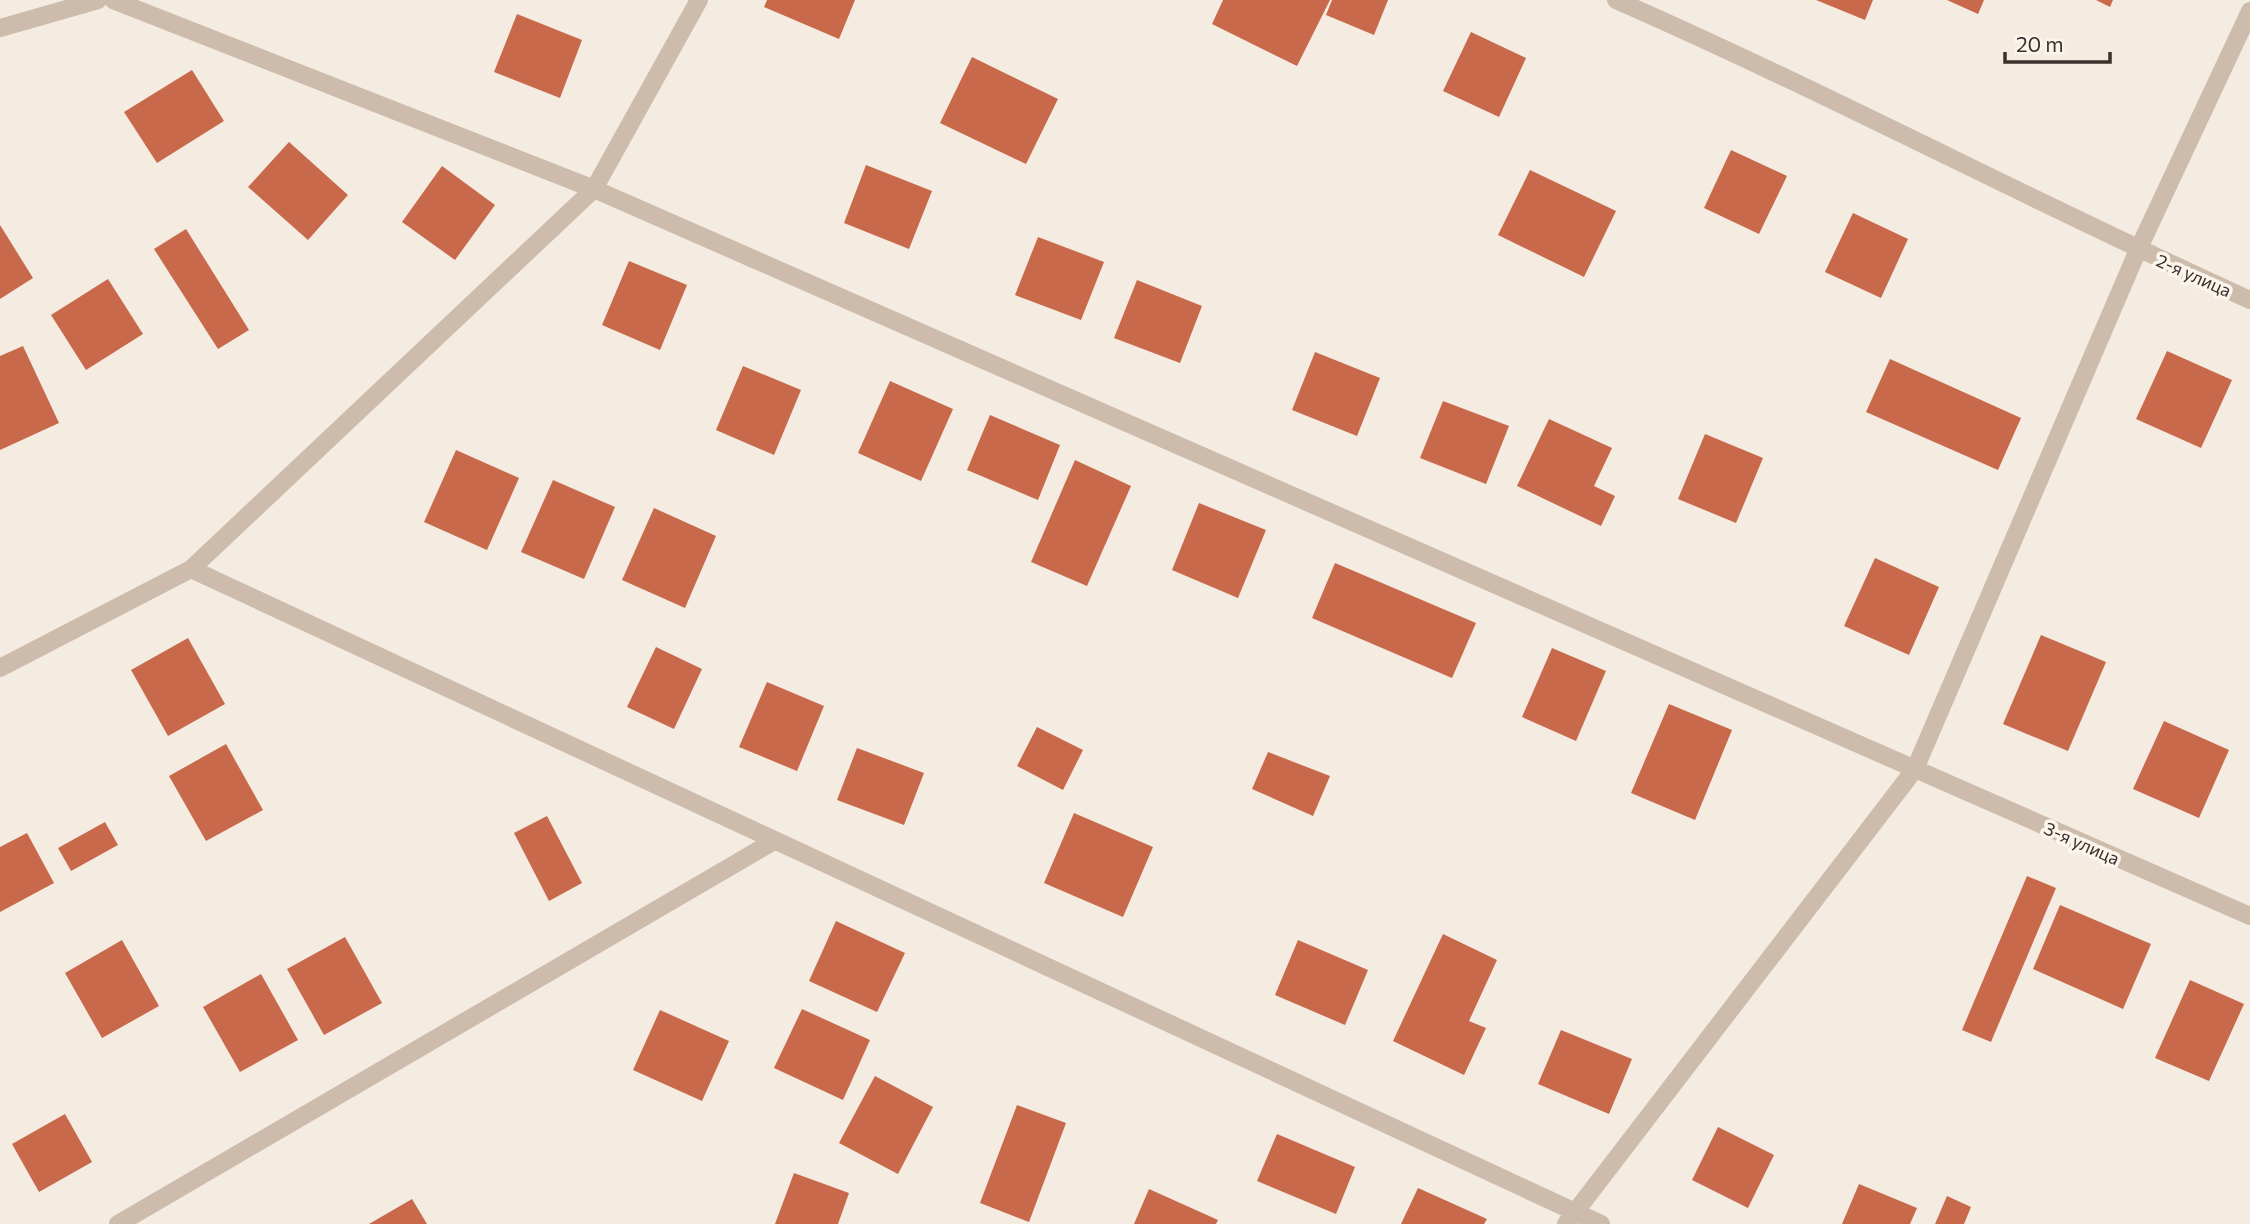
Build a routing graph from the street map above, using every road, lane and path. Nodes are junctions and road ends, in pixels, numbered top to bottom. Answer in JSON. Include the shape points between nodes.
{"nodes":[{"id":1,"x":99,"y":0,"type":"edge"},
{"id":2,"x":113,"y":0,"type":"edge"},
{"id":3,"x":699,"y":0,"type":"edge"},
{"id":4,"x":1616,"y":0,"type":"edge"},
{"id":5,"x":2250,"y":11,"type":"edge"},
{"id":6,"x":0,"y":28,"type":"edge"},
{"id":7,"x":594,"y":189,"type":"junction"},
{"id":8,"x":2138,"y":250,"type":"junction"},
{"id":9,"x":2250,"y":300,"type":"edge"},
{"id":10,"x":191,"y":569,"type":"junction"},
{"id":11,"x":0,"y":668,"type":"edge"},
{"id":12,"x":1915,"y":769,"type":"junction"},
{"id":13,"x":774,"y":841,"type":"junction"},
{"id":14,"x":2250,"y":916,"type":"edge"},
{"id":15,"x":1570,"y":1218,"type":"edge"},
{"id":16,"x":118,"y":1224,"type":"edge"},
{"id":17,"x":1601,"y":1224,"type":"edge"}],
"edges":[{"from":1,"to":6,"type":"street"},
{"from":2,"to":7,"type":"street","name":"3-я улица"},
{"from":3,"to":7,"type":"street"},
{"from":4,"to":8,"type":"street","name":"2-я улица"},
{"from":5,"to":8,"type":"street"},
{"from":7,"to":10,"type":"street"},
{"from":7,"to":12,"type":"street","name":"3-я улица"},
{"from":8,"to":9,"type":"street","name":"2-я улица"},
{"from":8,"to":12,"type":"street"},
{"from":10,"to":11,"type":"street"},
{"from":10,"to":13,"type":"street"},
{"from":12,"to":14,"type":"street","name":"3-я улица"},
{"from":12,"to":15,"type":"street"},
{"from":13,"to":15,"type":"street"},
{"from":13,"to":16,"type":"street"},
{"from":15,"to":17,"type":"street"}]}
